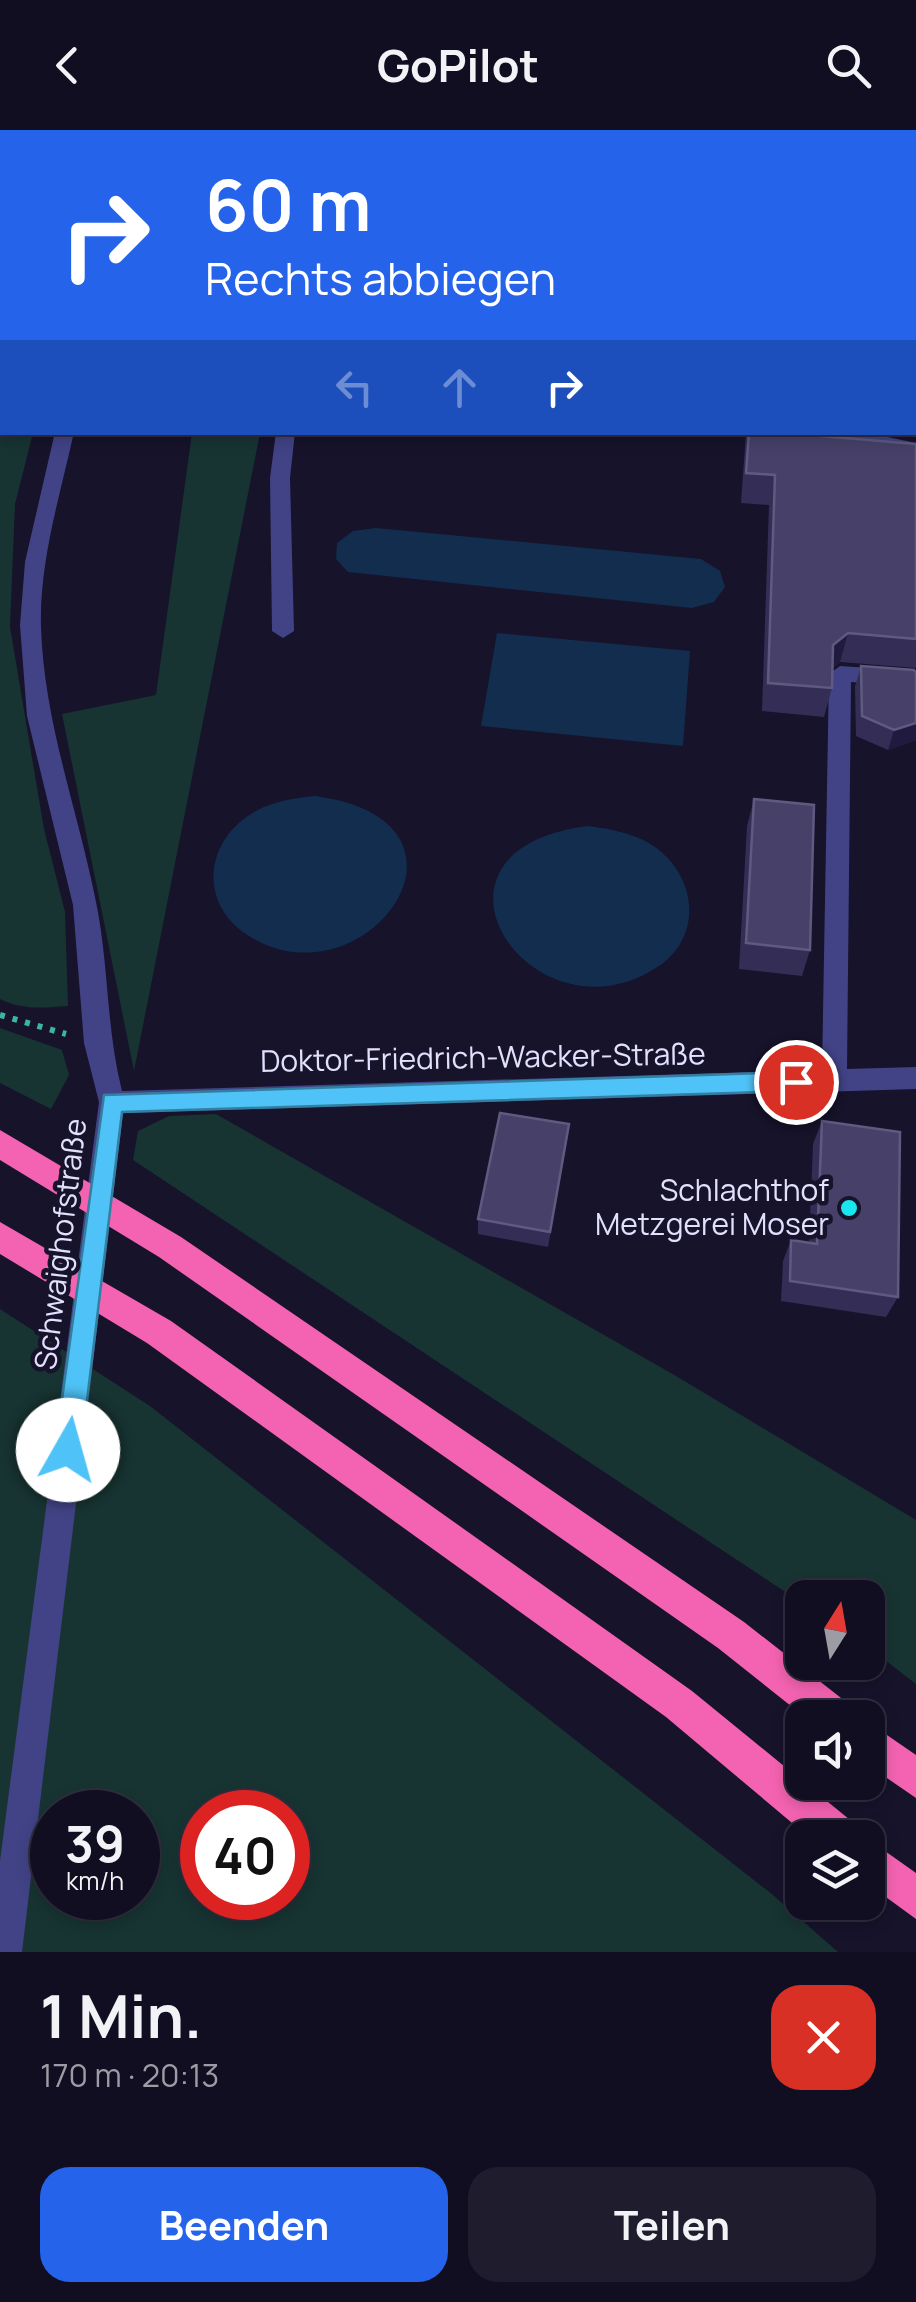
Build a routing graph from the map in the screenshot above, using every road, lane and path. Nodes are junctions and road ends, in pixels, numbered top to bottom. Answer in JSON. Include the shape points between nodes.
{"nodes":[{"id":1,"x":63,"y":435,"type":"edge"},
{"id":2,"x":286,"y":435,"type":"edge"},
{"id":3,"x":845,"y":435,"type":"edge"},
{"id":4,"x":916,"y":449,"type":"edge"},
{"id":5,"x":283,"y":631,"type":"dead end"},
{"id":6,"x":916,"y":679,"type":"edge"},
{"id":7,"x":0,"y":1015,"type":"edge"},
{"id":8,"x":96,"y":1042,"type":"junction"},
{"id":9,"x":916,"y":1078,"type":"edge"},
{"id":10,"x":834,"y":1080,"type":"junction"},
{"id":11,"x":112,"y":1102,"type":"junction"},
{"id":12,"x":1,"y":1145,"type":"edge"},
{"id":13,"x":0,"y":1238,"type":"edge"},
{"id":14,"x":814,"y":1700,"type":"edge"},
{"id":15,"x":885,"y":1754,"type":"edge"},
{"id":16,"x":916,"y":1779,"type":"edge"},
{"id":17,"x":819,"y":1820,"type":"edge"},
{"id":18,"x":885,"y":1873,"type":"edge"},
{"id":19,"x":916,"y":1899,"type":"edge"},
{"id":20,"x":5,"y":1952,"type":"edge"}],
"edges":[{"from":1,"to":8,"type":"street","name":"Schwaighofstraße","via":[[37,548],[30,625],[38,716],[85,906]]},
{"from":2,"to":5,"type":"street","via":[[280,478]]},
{"from":3,"to":4,"type":"street"},
{"from":6,"to":10,"type":"street","via":[[840,674]]},
{"from":7,"to":8,"type":"path"},
{"from":8,"to":11,"type":"street","name":"Schwaighofstraße"},
{"from":9,"to":10,"type":"street","name":"Doktor-Friedrich-Wacker-Straße"},
{"from":10,"to":11,"type":"street","name":"Doktor-Friedrich-Wacker-Straße"},
{"from":11,"to":20,"type":"street","name":"Schwaighofstraße"},
{"from":12,"to":14,"type":"highway","via":[[170,1248],[731,1634]]},
{"from":13,"to":17,"type":"highway","via":[[159,1332],[680,1704]]},
{"from":15,"to":16,"type":"highway"},
{"from":18,"to":19,"type":"highway"}]}
